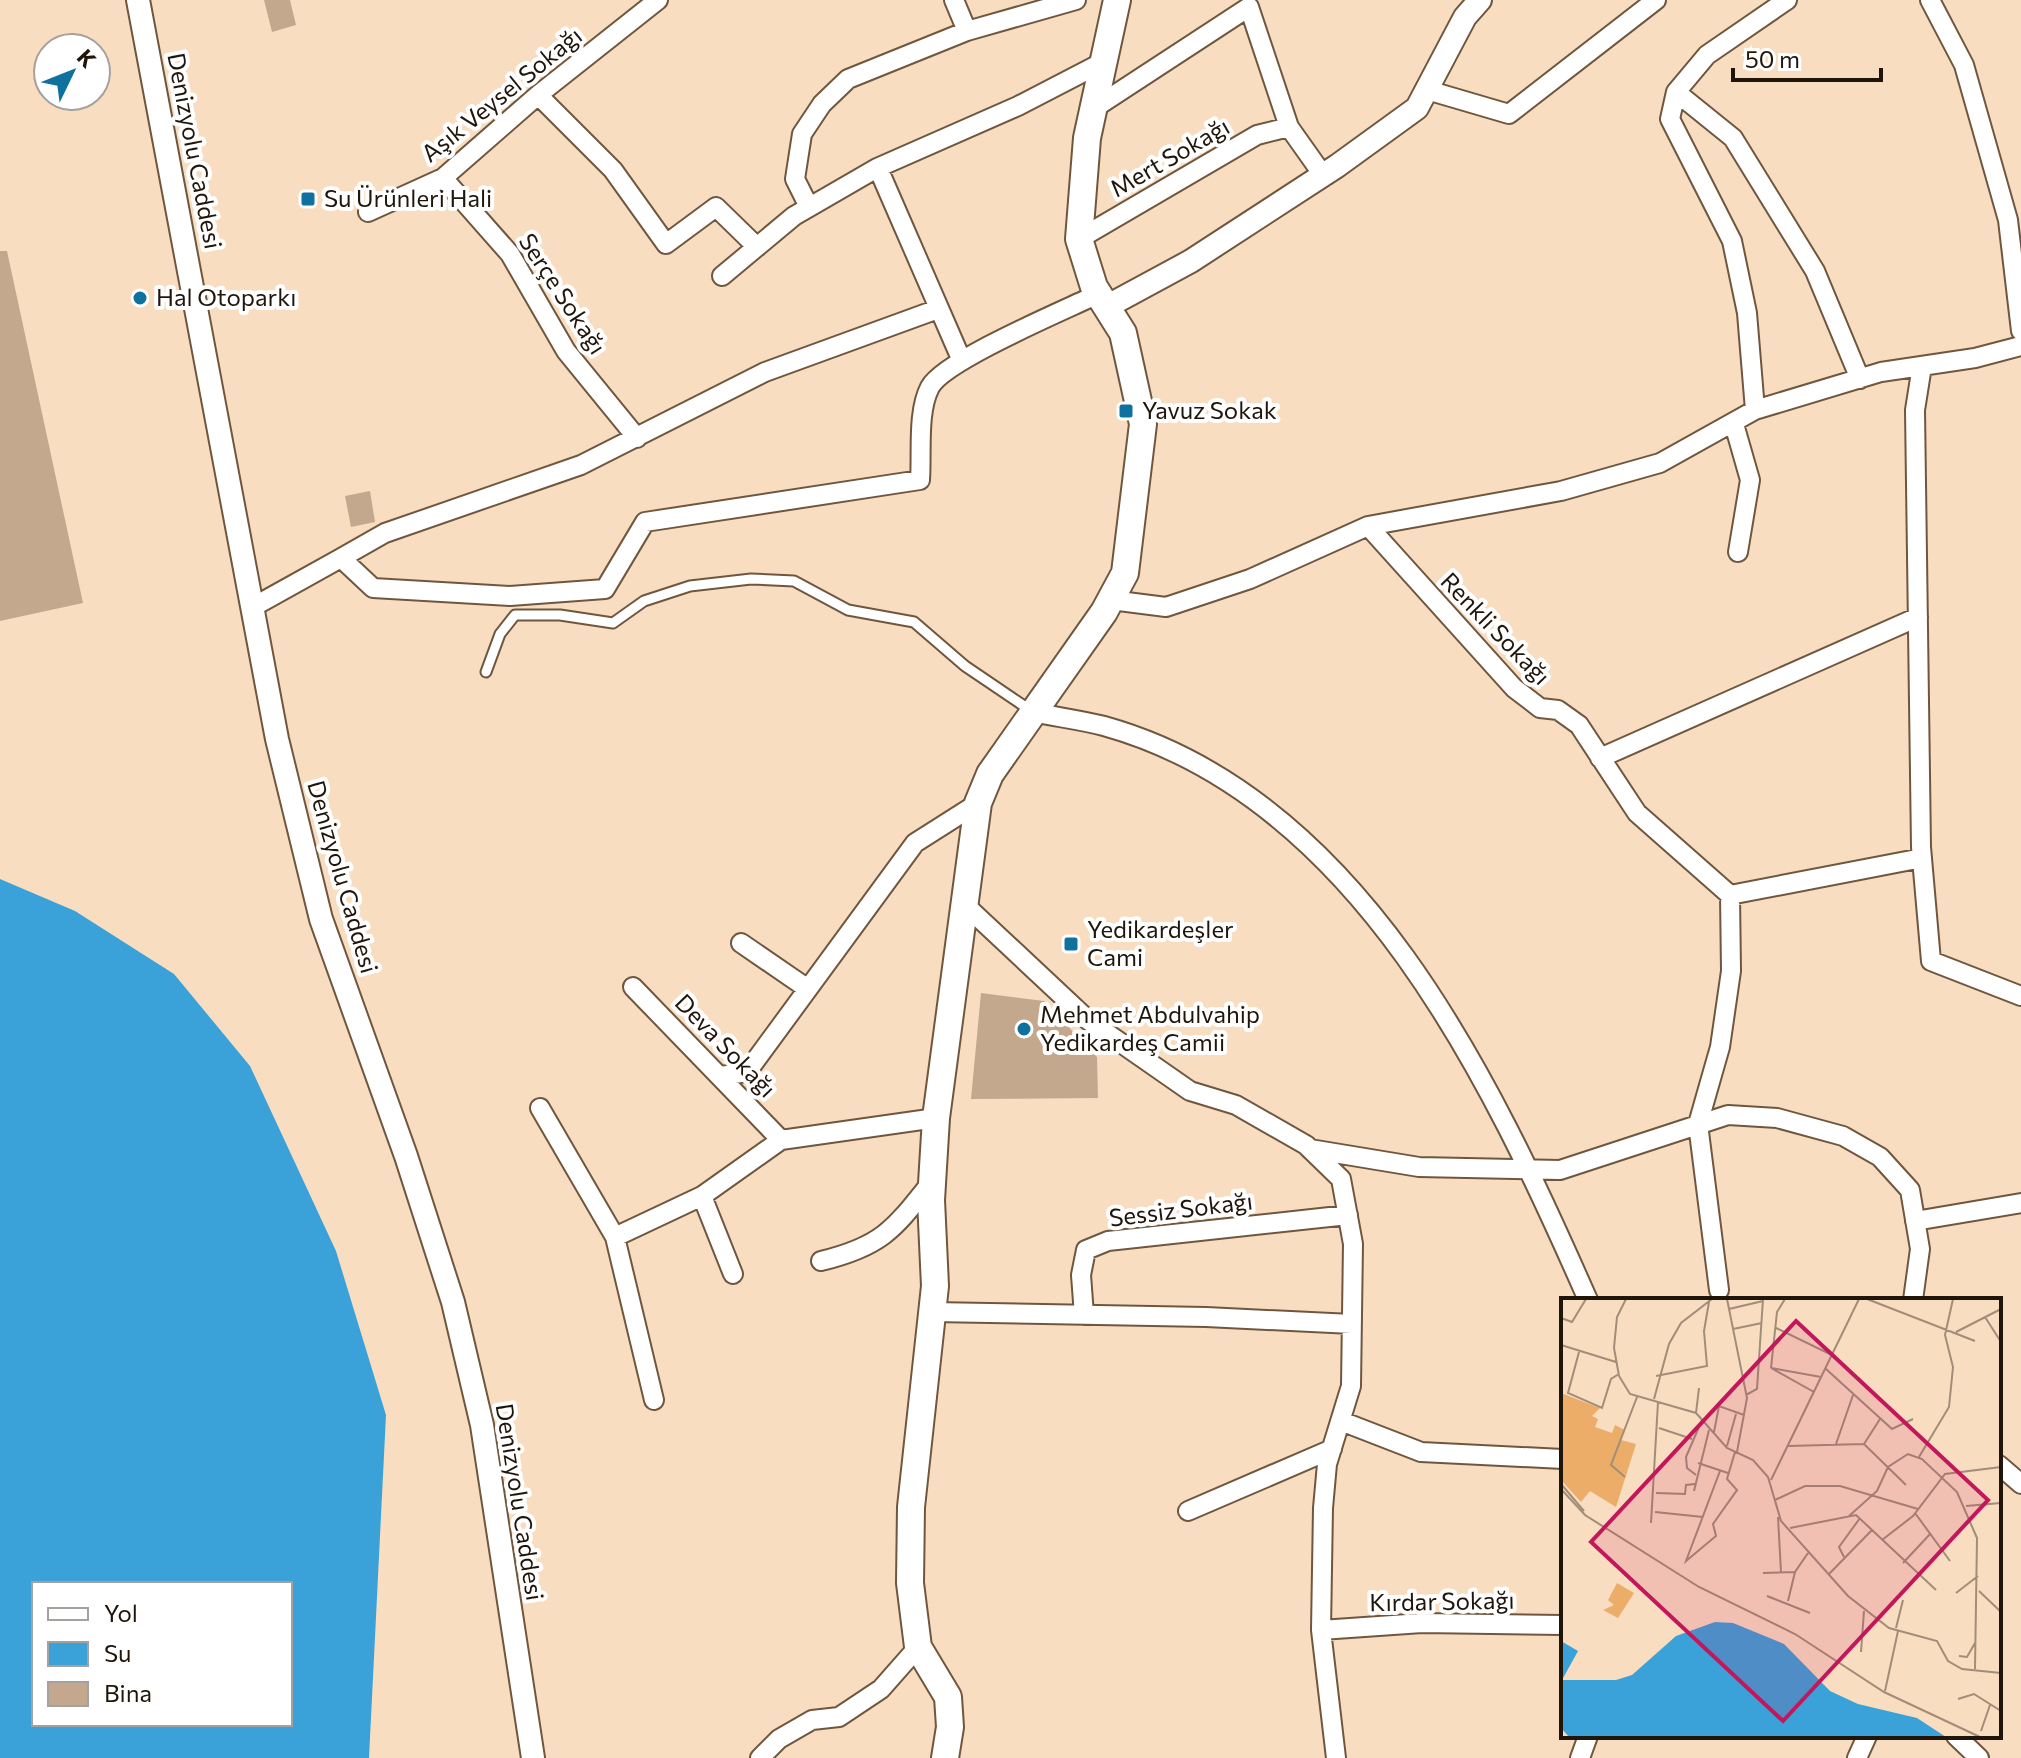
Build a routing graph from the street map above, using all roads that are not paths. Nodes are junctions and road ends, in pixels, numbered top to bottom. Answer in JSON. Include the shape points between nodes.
{"nodes":[{"id":1,"x":138,"y":0,"type":"edge"},
{"id":2,"x":658,"y":0,"type":"edge"},
{"id":3,"x":954,"y":0,"type":"edge"},
{"id":4,"x":1076,"y":0,"type":"edge"},
{"id":5,"x":1117,"y":0,"type":"edge"},
{"id":6,"x":1480,"y":0,"type":"edge"},
{"id":7,"x":1656,"y":0,"type":"edge"},
{"id":8,"x":1787,"y":0,"type":"edge"},
{"id":9,"x":1930,"y":0,"type":"edge"},
{"id":10,"x":967,"y":31,"type":"junction"},
{"id":11,"x":1103,"y":62,"type":"junction"},
{"id":12,"x":1427,"y":90,"type":"junction"},
{"id":13,"x":1676,"y":92,"type":"junction"},
{"id":14,"x":538,"y":95,"type":"junction"},
{"id":15,"x":1093,"y":109,"type":"junction"},
{"id":16,"x":1289,"y":127,"type":"junction"},
{"id":17,"x":878,"y":168,"type":"junction"},
{"id":18,"x":1323,"y":175,"type":"junction"},
{"id":19,"x":443,"y":178,"type":"junction"},
{"id":20,"x":809,"y":207,"type":"junction"},
{"id":21,"x":368,"y":212,"type":"dead end"},
{"id":22,"x":1079,"y":239,"type":"junction"},
{"id":23,"x":757,"y":247,"type":"junction"},
{"id":24,"x":722,"y":276,"type":"dead end"},
{"id":25,"x":1102,"y":300,"type":"junction"},
{"id":26,"x":938,"y":309,"type":"junction"},
{"id":27,"x":2021,"y":331,"type":"edge"},
{"id":28,"x":2021,"y":346,"type":"edge"},
{"id":29,"x":962,"y":361,"type":"junction"},
{"id":30,"x":1922,"y":366,"type":"junction"},
{"id":31,"x":1860,"y":379,"type":"junction"},
{"id":32,"x":1755,"y":410,"type":"junction"},
{"id":33,"x":1734,"y":424,"type":"junction"},
{"id":34,"x":637,"y":438,"type":"junction"},
{"id":35,"x":1368,"y":526,"type":"junction"},
{"id":36,"x":1738,"y":552,"type":"dead end"},
{"id":37,"x":341,"y":558,"type":"junction"},
{"id":38,"x":1111,"y":600,"type":"junction"},
{"id":39,"x":253,"y":607,"type":"junction"},
{"id":40,"x":1918,"y":617,"type":"junction"},
{"id":41,"x":486,"y":672,"type":"dead end"},
{"id":42,"x":1033,"y":712,"type":"junction"},
{"id":43,"x":1600,"y":758,"type":"junction"},
{"id":44,"x":978,"y":803,"type":"junction"},
{"id":45,"x":1922,"y":858,"type":"junction"},
{"id":46,"x":1730,"y":895,"type":"junction"},
{"id":47,"x":964,"y":904,"type":"junction"},
{"id":48,"x":741,"y":943,"type":"dead end"},
{"id":49,"x":633,"y":987,"type":"dead end"},
{"id":50,"x":808,"y":989,"type":"junction"},
{"id":51,"x":2021,"y":996,"type":"edge"},
{"id":52,"x":721,"y":1076,"type":"junction"},
{"id":53,"x":540,"y":1108,"type":"dead end"},
{"id":54,"x":936,"y":1118,"type":"junction"},
{"id":55,"x":1698,"y":1124,"type":"junction"},
{"id":56,"x":781,"y":1140,"type":"junction"},
{"id":57,"x":1310,"y":1149,"type":"junction"},
{"id":58,"x":1530,"y":1169,"type":"junction"},
{"id":59,"x":933,"y":1180,"type":"junction"},
{"id":60,"x":702,"y":1196,"type":"junction"},
{"id":61,"x":2021,"y":1203,"type":"edge"},
{"id":62,"x":1348,"y":1215,"type":"junction"},
{"id":63,"x":1915,"y":1221,"type":"junction"},
{"id":64,"x":615,"y":1237,"type":"junction"},
{"id":65,"x":821,"y":1261,"type":"dead end"},
{"id":66,"x":733,"y":1274,"type":"dead end"},
{"id":67,"x":1719,"y":1290,"type":"dead end"},
{"id":68,"x":1587,"y":1298,"type":"edge"},
{"id":69,"x":1913,"y":1298,"type":"edge"},
{"id":70,"x":932,"y":1312,"type":"junction"},
{"id":71,"x":1084,"y":1315,"type":"junction"},
{"id":72,"x":1352,"y":1324,"type":"junction"},
{"id":73,"x":654,"y":1400,"type":"dead end"},
{"id":74,"x":1341,"y":1421,"type":"junction"},
{"id":75,"x":1332,"y":1449,"type":"junction"},
{"id":76,"x":1561,"y":1459,"type":"edge"},
{"id":77,"x":2001,"y":1467,"type":"edge"},
{"id":78,"x":2021,"y":1484,"type":"edge"},
{"id":79,"x":1188,"y":1511,"type":"dead end"},
{"id":80,"x":1561,"y":1625,"type":"edge"},
{"id":81,"x":1321,"y":1630,"type":"junction"},
{"id":82,"x":918,"y":1647,"type":"junction"},
{"id":83,"x":1587,"y":1738,"type":"edge"},
{"id":84,"x":1866,"y":1738,"type":"edge"},
{"id":85,"x":1958,"y":1738,"type":"edge"},
{"id":86,"x":533,"y":1758,"type":"edge"},
{"id":87,"x":760,"y":1758,"type":"edge"},
{"id":88,"x":945,"y":1758,"type":"edge"},
{"id":89,"x":1336,"y":1758,"type":"edge"},
{"id":90,"x":1580,"y":1758,"type":"edge"},
{"id":91,"x":1857,"y":1758,"type":"edge"},
{"id":92,"x":1979,"y":1758,"type":"edge"}],
"edges":[{"from":1,"to":39,"type":"street","name":"Denizyolu Caddesi"},
{"from":2,"to":14,"type":"street","name":"Aşık Veysel Sokağı"},
{"from":3,"to":10,"type":"street"},
{"from":4,"to":10,"type":"street"},
{"from":5,"to":11,"type":"main road"},
{"from":6,"to":12,"type":"street","via":[[1465,17]]},
{"from":7,"to":12,"type":"street","via":[[1509,114]]},
{"from":8,"to":13,"type":"street","via":[[1707,55]]},
{"from":9,"to":27,"type":"street","via":[[1964,65],[2008,220]]},
{"from":10,"to":20,"type":"street","via":[[848,79],[822,104],[802,134],[795,179]]},
{"from":11,"to":15,"type":"main road"},
{"from":11,"to":17,"type":"street"},
{"from":12,"to":18,"type":"street","via":[[1417,108]]},
{"from":13,"to":31,"type":"street","via":[[1733,138],[1815,271]]},
{"from":13,"to":32,"type":"street","via":[[1670,119],[1732,241],[1747,313]]},
{"from":14,"to":19,"type":"street","name":"Aşık Veysel Sokağı"},
{"from":14,"to":23,"type":"street","via":[[613,170],[666,244],[716,207]]},
{"from":15,"to":16,"type":"street","via":[[1249,7]]},
{"from":15,"to":22,"type":"main road"},
{"from":16,"to":18,"type":"street"},
{"from":16,"to":22,"type":"street","name":"Mert Sokağı","via":[[1257,135]]},
{"from":17,"to":20,"type":"street"},
{"from":17,"to":26,"type":"street"},
{"from":18,"to":25,"type":"street","via":[[1191,261]]},
{"from":19,"to":21,"type":"street","name":"Aşık Veysel Sokağı"},
{"from":19,"to":34,"type":"street","name":"Serçe Sokağı","via":[[510,254],[566,351]]},
{"from":20,"to":23,"type":"street"},
{"from":22,"to":25,"type":"main road"},
{"from":23,"to":24,"type":"street"},
{"from":25,"to":29,"type":"street"},
{"from":25,"to":38,"type":"main road","via":[[1123,333],[1143,424],[1125,573]]},
{"from":26,"to":29,"type":"street"},
{"from":26,"to":34,"type":"street","via":[[765,372]]},
{"from":28,"to":30,"type":"street"},
{"from":29,"to":37,"type":"street","via":[[931,386],[923,415],[920,480],[645,522],[605,589],[510,596],[373,588]]},
{"from":30,"to":31,"type":"street"},
{"from":30,"to":40,"type":"street","via":[[1915,410]]},
{"from":31,"to":32,"type":"street"},
{"from":32,"to":33,"type":"street"},
{"from":33,"to":35,"type":"street","via":[[1645,467],[1561,491]]},
{"from":33,"to":36,"type":"street","via":[[1750,480]]},
{"from":34,"to":37,"type":"street","via":[[581,465],[385,533]]},
{"from":35,"to":38,"type":"street","via":[[1250,579],[1166,607]]},
{"from":35,"to":43,"type":"street","name":"Renkli Sokağı","via":[[1514,688],[1540,708],[1558,710],[1579,725]]},
{"from":37,"to":39,"type":"street"},
{"from":38,"to":42,"type":"main road"},
{"from":39,"to":86,"type":"street","name":"Denizyolu Caddesi","via":[[277,739],[321,919],[453,1302],[482,1425]]},
{"from":40,"to":43,"type":"street"},
{"from":40,"to":45,"type":"street"},
{"from":41,"to":42,"type":"lane","via":[[500,634],[515,615],[613,623],[644,601],[690,586],[751,579],[794,581],[848,610],[914,622],[965,666]]},
{"from":42,"to":44,"type":"main road","via":[[990,774]]},
{"from":42,"to":58,"type":"street","via":[[1104,726],[1183,759],[1251,798],[1294,833],[1413,963]]},
{"from":43,"to":46,"type":"street","name":"Renkli Sokağı","via":[[1637,813]]},
{"from":44,"to":47,"type":"main road"},
{"from":44,"to":50,"type":"street","via":[[915,843]]},
{"from":45,"to":46,"type":"street"},
{"from":45,"to":51,"type":"street","via":[[1931,961]]},
{"from":46,"to":55,"type":"street","via":[[1731,971],[1720,1047]]},
{"from":47,"to":54,"type":"main road"},
{"from":47,"to":57,"type":"street","via":[[1088,1020],[1190,1091],[1236,1105]]},
{"from":48,"to":50,"type":"street"},
{"from":49,"to":52,"type":"street","name":"Deva Sokağı"},
{"from":50,"to":52,"type":"street","via":[[747,1072]]},
{"from":52,"to":56,"type":"street","name":"Deva Sokağı"},
{"from":53,"to":64,"type":"street"},
{"from":54,"to":56,"type":"street"},
{"from":54,"to":59,"type":"main road"},
{"from":55,"to":58,"type":"street","via":[[1560,1170]]},
{"from":55,"to":63,"type":"street","via":[[1728,1115],[1777,1118],[1843,1136],[1880,1157],[1910,1190]]},
{"from":55,"to":67,"type":"street"},
{"from":56,"to":60,"type":"street"},
{"from":57,"to":58,"type":"street","via":[[1419,1167]]},
{"from":57,"to":62,"type":"street","via":[[1341,1179]]},
{"from":58,"to":68,"type":"street"},
{"from":59,"to":65,"type":"street","via":[[900,1221],[863,1251]]},
{"from":59,"to":70,"type":"main road"},
{"from":60,"to":64,"type":"street"},
{"from":60,"to":66,"type":"street"},
{"from":61,"to":63,"type":"street"},
{"from":62,"to":71,"type":"street","name":"Sessiz Sokağı","via":[[1097,1245],[1086,1250],[1081,1275]]},
{"from":62,"to":72,"type":"street"},
{"from":63,"to":69,"type":"street","via":[[1920,1249]]},
{"from":64,"to":73,"type":"street"},
{"from":70,"to":71,"type":"street"},
{"from":70,"to":82,"type":"main road","via":[[911,1507],[910,1583]]},
{"from":71,"to":72,"type":"street"},
{"from":72,"to":74,"type":"street","via":[[1351,1386]]},
{"from":74,"to":75,"type":"street"},
{"from":74,"to":76,"type":"street","via":[[1421,1452]]},
{"from":75,"to":79,"type":"street"},
{"from":75,"to":81,"type":"street","via":[[1323,1508]]},
{"from":77,"to":78,"type":"street"},
{"from":80,"to":81,"type":"street","name":"Kırdar Sokağı","via":[[1422,1623]]},
{"from":81,"to":89,"type":"street"},
{"from":82,"to":87,"type":"street","via":[[881,1689],[839,1717],[812,1720]]},
{"from":82,"to":88,"type":"main road","via":[[948,1697]]},
{"from":83,"to":90,"type":"street"},
{"from":84,"to":91,"type":"street"},
{"from":85,"to":92,"type":"street"}]}
